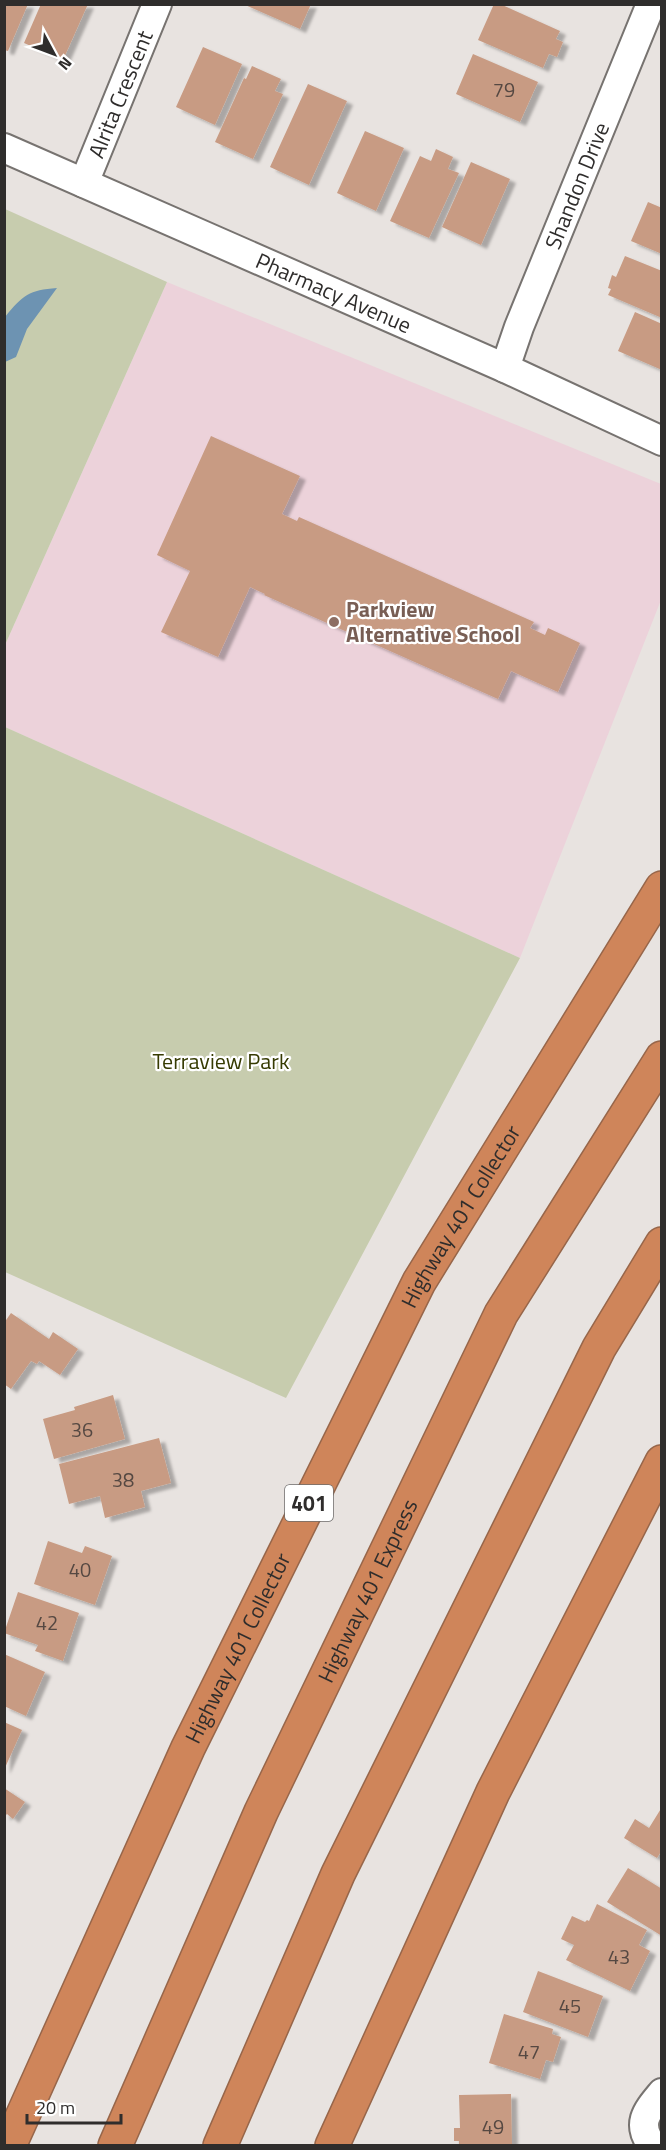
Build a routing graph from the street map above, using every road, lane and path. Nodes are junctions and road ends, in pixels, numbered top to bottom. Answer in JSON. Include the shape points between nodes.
{"nodes":[{"id":1,"x":157,"y":4,"type":"edge"},
{"id":2,"x":651,"y":4,"type":"edge"},
{"id":3,"x":4,"y":148,"type":"edge"},
{"id":4,"x":84,"y":183,"type":"junction"},
{"id":5,"x":505,"y":368,"type":"junction"},
{"id":6,"x":662,"y":441,"type":"edge"},
{"id":7,"x":662,"y":888,"type":"edge"},
{"id":8,"x":662,"y":1058,"type":"edge"},
{"id":9,"x":662,"y":1244,"type":"edge"},
{"id":10,"x":662,"y":1462,"type":"edge"},
{"id":11,"x":662,"y":2092,"type":"edge"},
{"id":12,"x":9,"y":2145,"type":"edge"},
{"id":13,"x":115,"y":2145,"type":"edge"},
{"id":14,"x":220,"y":2145,"type":"edge"},
{"id":15,"x":332,"y":2145,"type":"edge"},
{"id":16,"x":653,"y":2145,"type":"edge"}],
"edges":[{"from":1,"to":4,"type":"street","name":"Alrita Crescent"},
{"from":2,"to":5,"type":"street","name":"Shandon Drive"},
{"from":3,"to":4,"type":"street","name":"Pharmacy Avenue"},
{"from":4,"to":5,"type":"street","name":"Pharmacy Avenue"},
{"from":5,"to":6,"type":"street","name":"Pharmacy Avenue"},
{"from":7,"to":12,"type":"highway","name":"Highway 401 Collector","number":"401","via":[[418,1282],[188,1748]]},
{"from":8,"to":13,"type":"highway","name":"Highway 401 Express","via":[[501,1314],[261,1812]]},
{"from":9,"to":14,"type":"highway","via":[[599,1348],[338,1874]]},
{"from":10,"to":15,"type":"highway","via":[[493,1792]]},
{"from":11,"to":16,"type":"street","via":[[645,2114],[645,2136]]}]}
